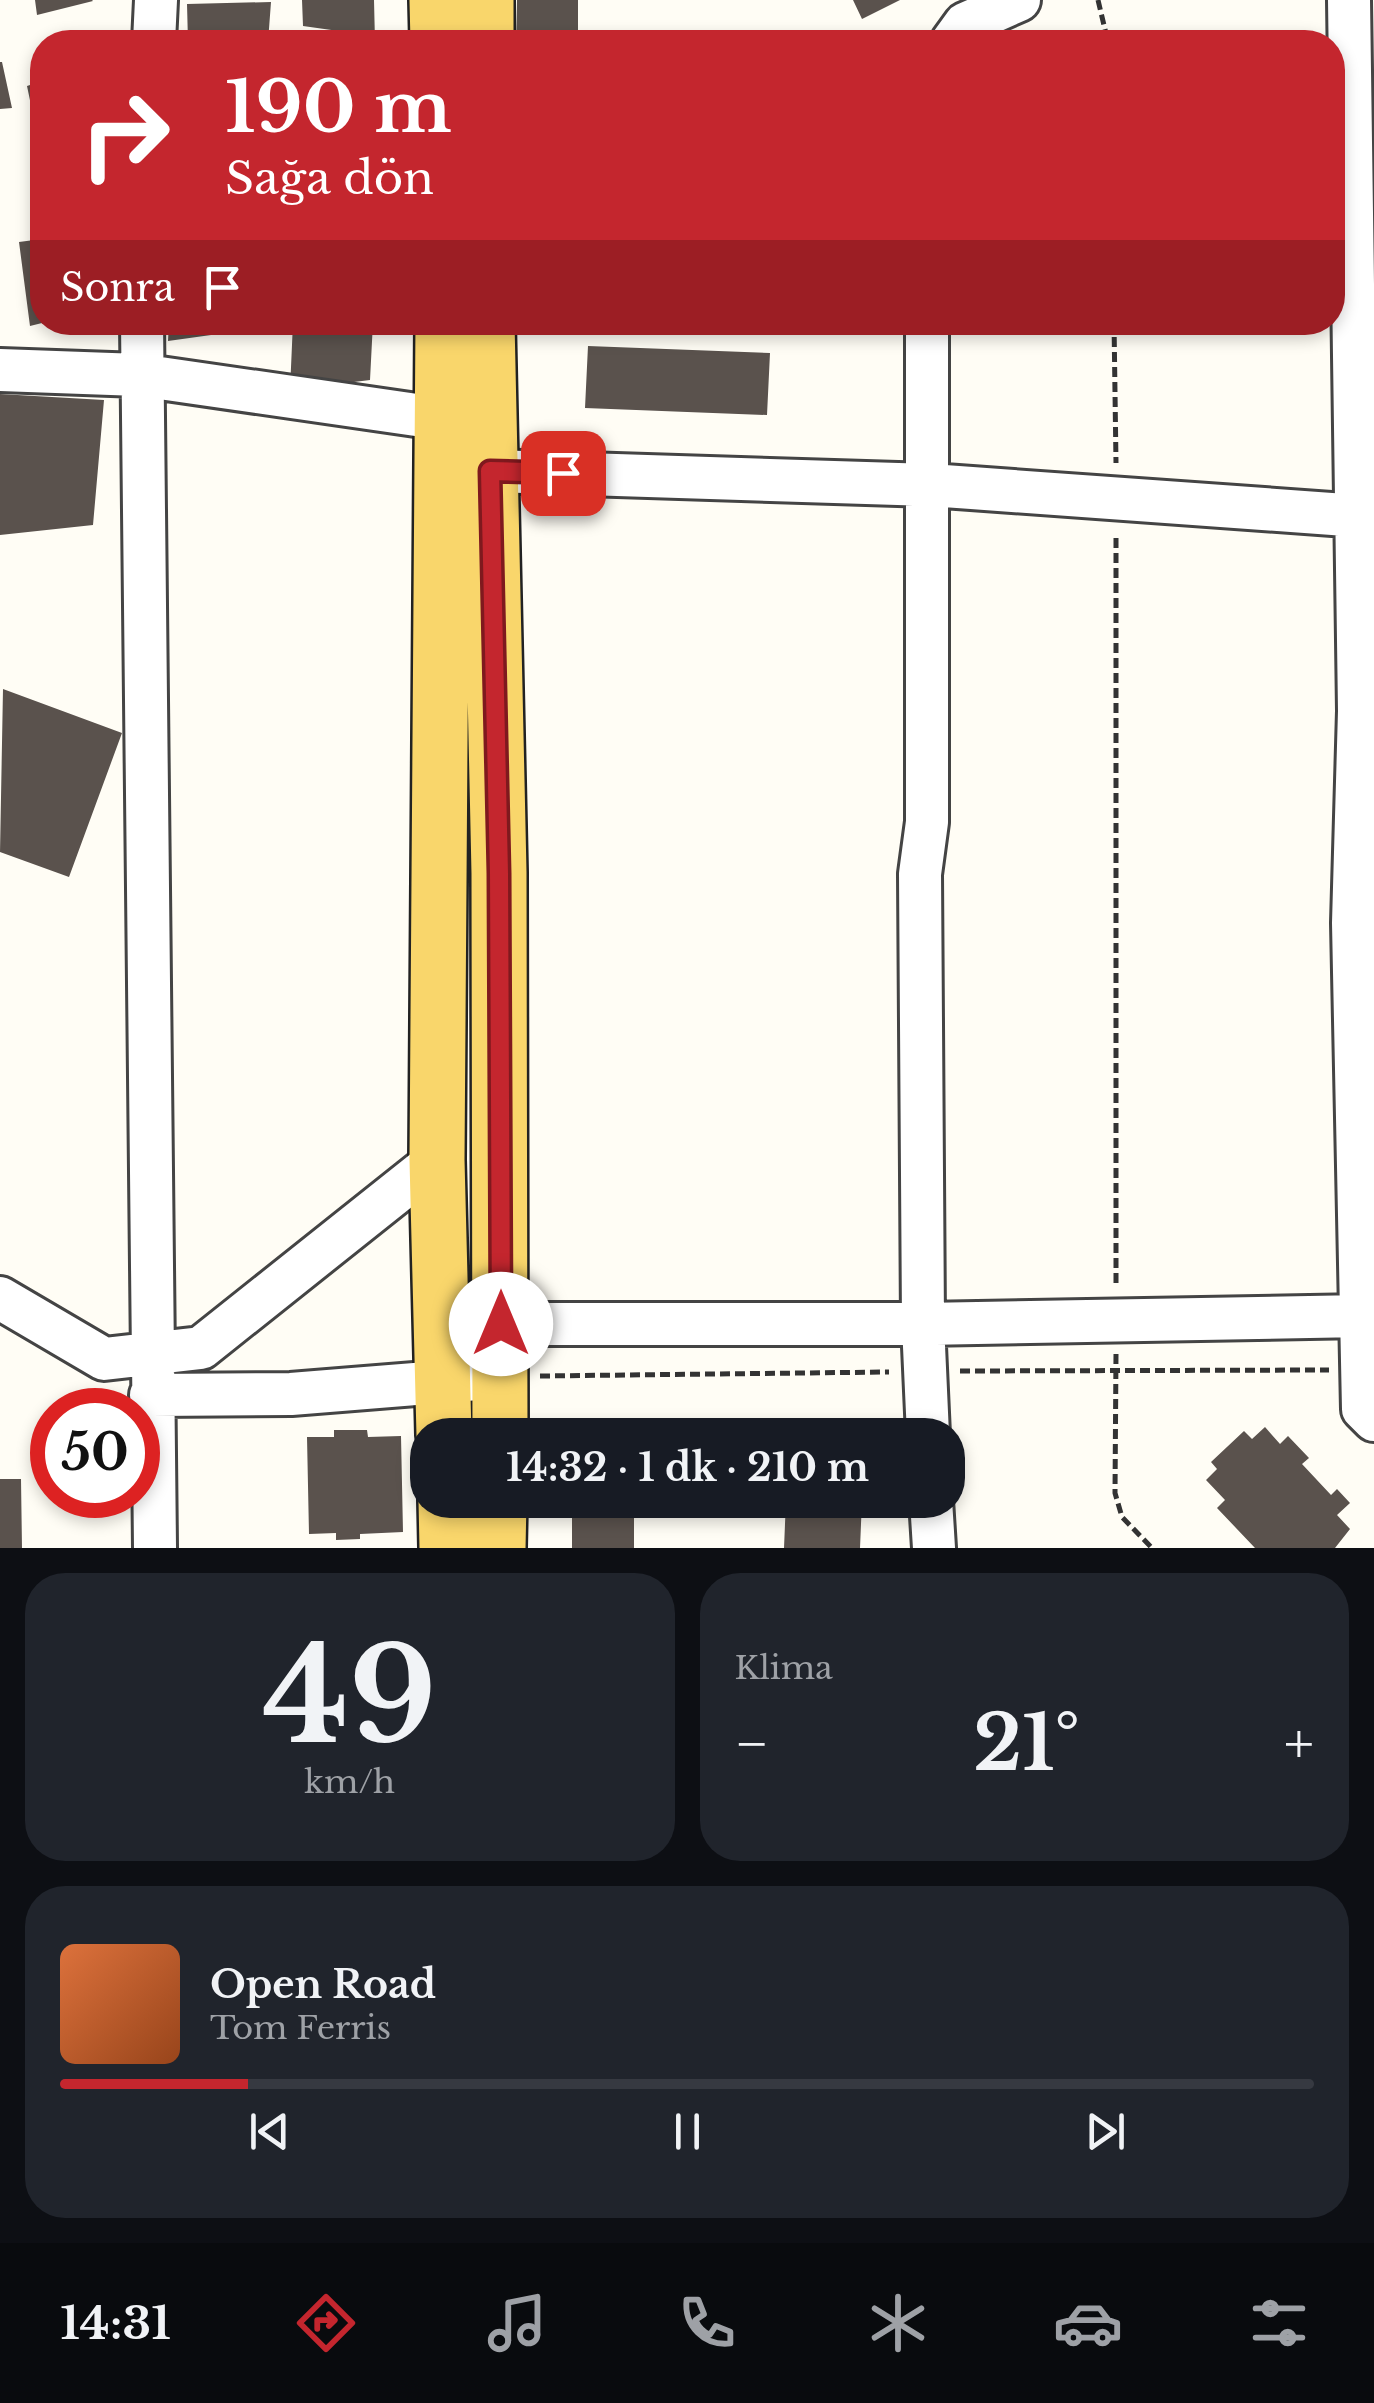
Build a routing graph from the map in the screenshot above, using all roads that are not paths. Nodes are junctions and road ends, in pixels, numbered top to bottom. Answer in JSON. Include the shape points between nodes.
{"nodes":[{"id":1,"x":156,"y":0,"type":"edge"},
{"id":2,"x":437,"y":0,"type":"edge"},
{"id":3,"x":486,"y":0,"type":"edge"},
{"id":4,"x":1020,"y":0,"type":"edge"},
{"id":5,"x":1349,"y":0,"type":"edge"},
{"id":6,"x":155,"y":30,"type":"edge"},
{"id":7,"x":438,"y":30,"type":"edge"},
{"id":8,"x":486,"y":30,"type":"edge"},
{"id":9,"x":961,"y":30,"type":"edge"},
{"id":10,"x":142,"y":335,"type":"edge"},
{"id":11,"x":443,"y":335,"type":"edge"},
{"id":12,"x":487,"y":335,"type":"edge"},
{"id":13,"x":927,"y":335,"type":"edge"},
{"id":14,"x":0,"y":370,"type":"edge"},
{"id":15,"x":140,"y":375,"type":"junction"},
{"id":16,"x":444,"y":419,"type":"junction"},
{"id":17,"x":490,"y":471,"type":"junction"},
{"id":18,"x":930,"y":485,"type":"junction"},
{"id":19,"x":1366,"y":516,"type":"edge"},
{"id":20,"x":1364,"y":945,"type":"edge"},
{"id":21,"x":437,"y":1160,"type":"junction"},
{"id":22,"x":0,"y":1298,"type":"edge"},
{"id":23,"x":1362,"y":1316,"type":"junction"},
{"id":24,"x":441,"y":1319,"type":"junction"},
{"id":25,"x":923,"y":1324,"type":"junction"},
{"id":26,"x":502,"y":1350,"type":"junction"},
{"id":27,"x":150,"y":1352,"type":"junction"},
{"id":28,"x":443,"y":1378,"type":"junction"},
{"id":29,"x":151,"y":1388,"type":"edge"},
{"id":30,"x":160,"y":1395,"type":"edge"},
{"id":31,"x":444,"y":1418,"type":"edge"},
{"id":32,"x":500,"y":1418,"type":"edge"},
{"id":33,"x":927,"y":1418,"type":"edge"},
{"id":34,"x":1374,"y":1420,"type":"edge"},
{"id":35,"x":154,"y":1518,"type":"edge"},
{"id":36,"x":446,"y":1518,"type":"edge"},
{"id":37,"x":499,"y":1518,"type":"edge"},
{"id":38,"x":933,"y":1518,"type":"edge"},
{"id":39,"x":155,"y":1548,"type":"edge"},
{"id":40,"x":447,"y":1548,"type":"edge"},
{"id":41,"x":498,"y":1548,"type":"edge"},
{"id":42,"x":934,"y":1548,"type":"edge"}],
"edges":[{"from":1,"to":6,"type":"street"},
{"from":2,"to":7,"type":"main road"},
{"from":3,"to":8,"type":"main road"},
{"from":4,"to":9,"type":"street"},
{"from":5,"to":19,"type":"street"},
{"from":10,"to":15,"type":"street"},
{"from":11,"to":16,"type":"main road"},
{"from":12,"to":17,"type":"main road"},
{"from":13,"to":18,"type":"street"},
{"from":14,"to":15,"type":"street"},
{"from":15,"to":16,"type":"street"},
{"from":15,"to":27,"type":"street"},
{"from":16,"to":21,"type":"main road"},
{"from":17,"to":18,"type":"street"},
{"from":17,"to":26,"type":"main road"},
{"from":18,"to":19,"type":"street"},
{"from":18,"to":25,"type":"street","via":[[920,874]]},
{"from":19,"to":20,"type":"street"},
{"from":20,"to":23,"type":"street"},
{"from":21,"to":24,"type":"main road"},
{"from":21,"to":27,"type":"street","via":[[200,1348]]},
{"from":22,"to":27,"type":"street","via":[[104,1359]]},
{"from":23,"to":25,"type":"street"},
{"from":23,"to":34,"type":"street","via":[[1363,1408]]},
{"from":24,"to":26,"type":"street"},
{"from":24,"to":28,"type":"main road"},
{"from":25,"to":26,"type":"street"},
{"from":25,"to":33,"type":"street"},
{"from":26,"to":28,"type":"street"},
{"from":26,"to":32,"type":"main road"},
{"from":27,"to":29,"type":"street"},
{"from":28,"to":30,"type":"street","via":[[291,1394]]},
{"from":28,"to":31,"type":"main road"},
{"from":35,"to":39,"type":"street"},
{"from":36,"to":40,"type":"main road"},
{"from":37,"to":41,"type":"main road"},
{"from":38,"to":42,"type":"street"}]}
